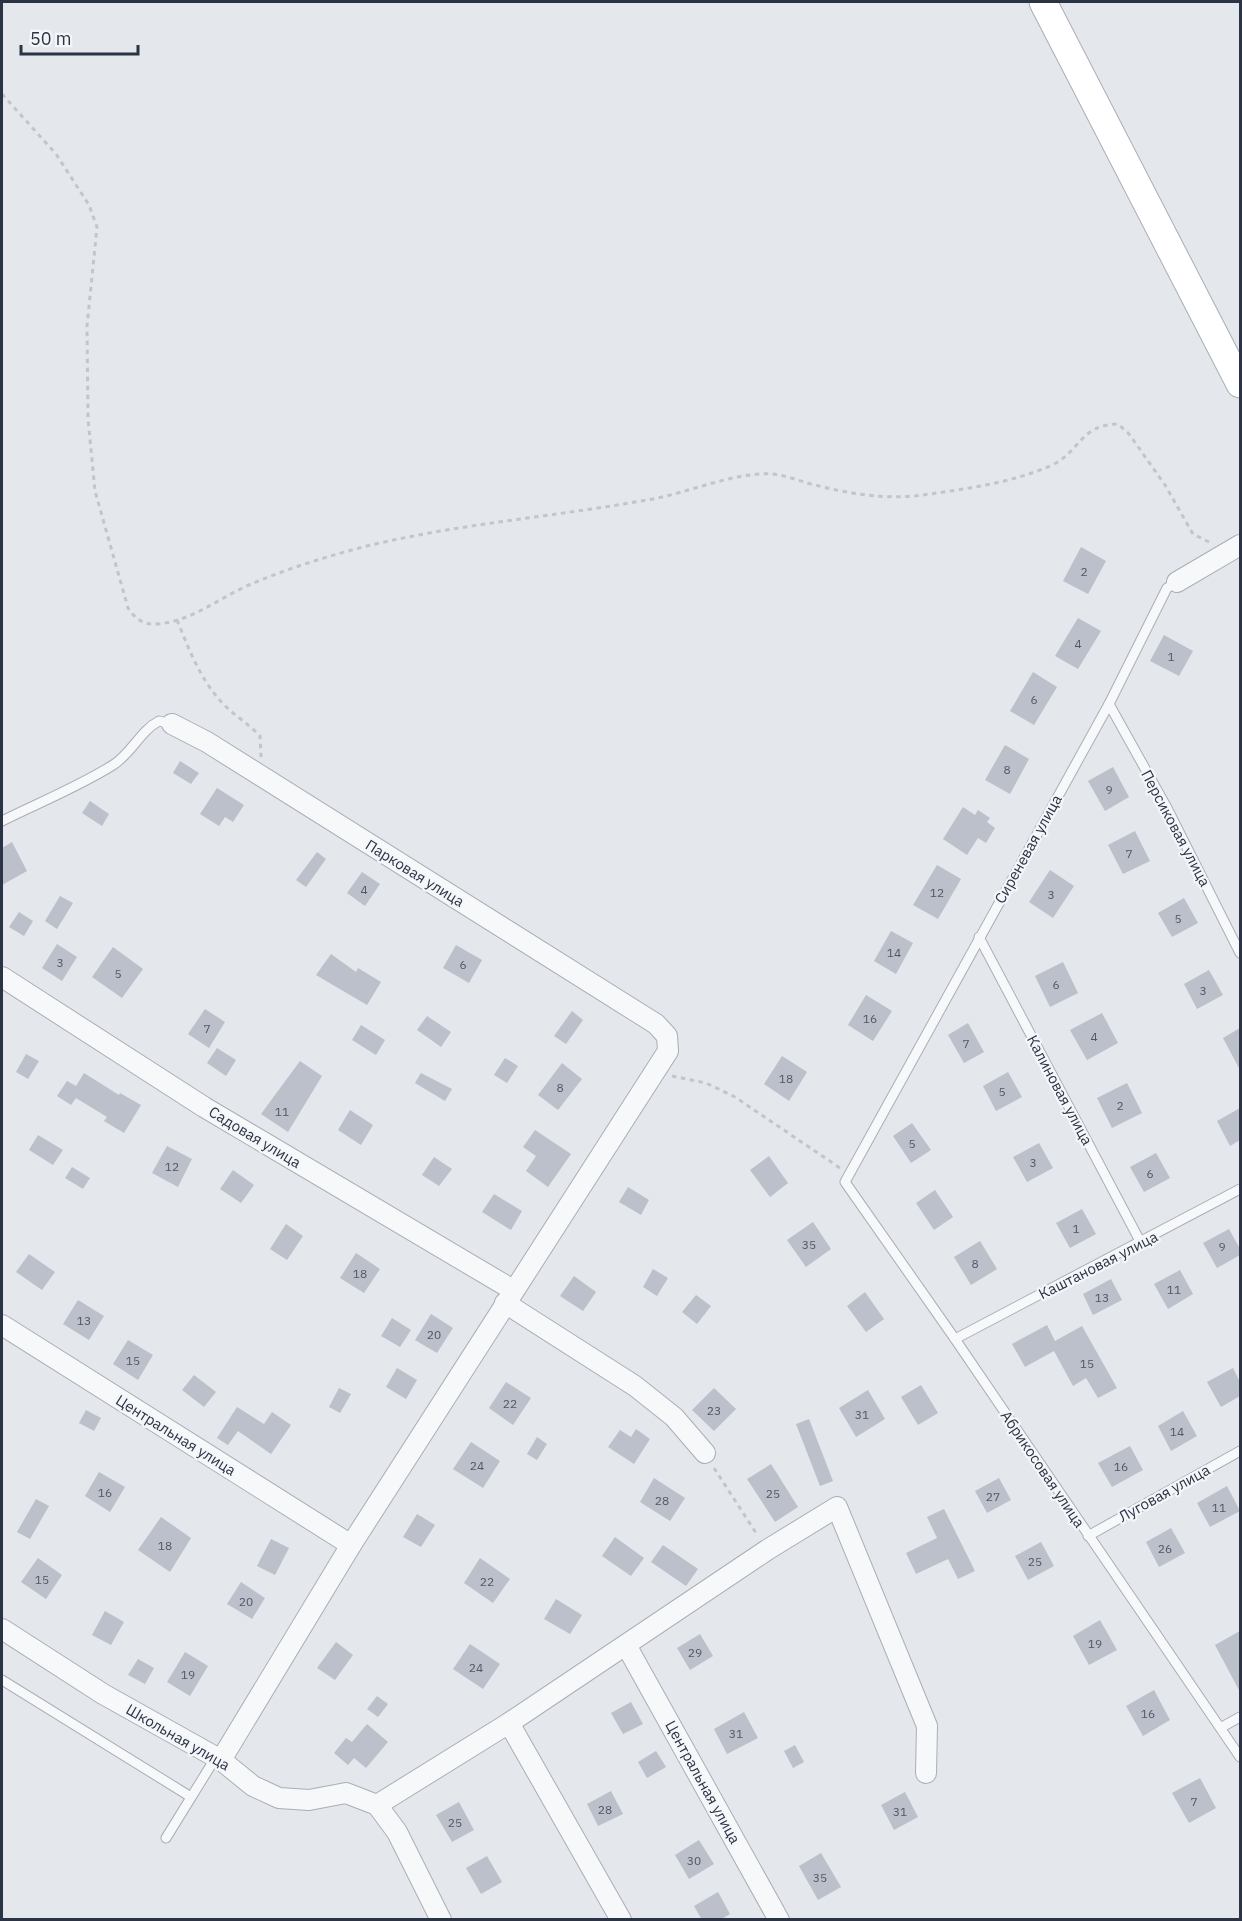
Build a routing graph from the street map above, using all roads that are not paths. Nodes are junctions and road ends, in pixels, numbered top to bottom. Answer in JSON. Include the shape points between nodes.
{"nodes":[{"id":1,"x":1043,"y":2,"type":"edge"},
{"id":2,"x":1240,"y":384,"type":"edge"},
{"id":3,"x":1233,"y":549,"type":"edge"},
{"id":4,"x":1177,"y":582,"type":"joint"},
{"id":5,"x":1109,"y":704,"type":"junction"},
{"id":6,"x":172,"y":724,"type":"joint"},
{"id":7,"x":2,"y":821,"type":"edge"},
{"id":8,"x":979,"y":938,"type":"junction"},
{"id":9,"x":1240,"y":952,"type":"edge"},
{"id":10,"x":2,"y":977,"type":"edge"},
{"id":11,"x":847,"y":1178,"type":"joint"},
{"id":12,"x":1240,"y":1189,"type":"edge"},
{"id":13,"x":1141,"y":1243,"type":"junction"},
{"id":14,"x":509,"y":1297,"type":"junction"},
{"id":15,"x":2,"y":1324,"type":"edge"},
{"id":16,"x":955,"y":1339,"type":"junction"},
{"id":17,"x":1240,"y":1451,"type":"edge"},
{"id":18,"x":705,"y":1453,"type":"road end"},
{"id":19,"x":1088,"y":1536,"type":"junction"},
{"id":20,"x":351,"y":1545,"type":"junction"},
{"id":21,"x":2,"y":1629,"type":"edge"},
{"id":22,"x":626,"y":1645,"type":"junction"},
{"id":23,"x":2,"y":1680,"type":"edge"},
{"id":24,"x":1240,"y":1717,"type":"edge"},
{"id":25,"x":509,"y":1723,"type":"junction"},
{"id":26,"x":1222,"y":1727,"type":"junction"},
{"id":27,"x":1240,"y":1757,"type":"edge"},
{"id":28,"x":219,"y":1759,"type":"junction"},
{"id":29,"x":926,"y":1773,"type":"dead end"},
{"id":30,"x":191,"y":1797,"type":"junction"},
{"id":31,"x":377,"y":1805,"type":"junction"},
{"id":32,"x":166,"y":1838,"type":"dead end"},
{"id":33,"x":441,"y":1920,"type":"edge"},
{"id":34,"x":621,"y":1920,"type":"edge"},
{"id":35,"x":779,"y":1920,"type":"edge"}],
"edges":[{"from":1,"to":2,"type":"main road"},
{"from":3,"to":4,"type":"street","name":"Сиреневая улица"},
{"from":4,"to":5,"type":"lane","name":"Сиреневая улица","via":[[1167,588]]},
{"from":5,"to":8,"type":"lane","name":"Сиреневая улица"},
{"from":5,"to":9,"type":"lane","name":"Персиковая улица"},
{"from":6,"to":7,"type":"lane","via":[[159,721],[149,726],[130,752],[114,765]]},
{"from":6,"to":14,"type":"street","name":"Парковая улица","via":[[656,1024],[667,1036],[668,1051]]},
{"from":8,"to":11,"type":"lane","name":"Сиреневая улица"},
{"from":8,"to":13,"type":"lane","name":"Калиновая улица"},
{"from":10,"to":14,"type":"street","name":"Садовая улица"},
{"from":11,"to":16,"type":"lane","name":"Абрикосовая улица"},
{"from":12,"to":13,"type":"lane","name":"Каштановая улица"},
{"from":13,"to":16,"type":"lane","name":"Каштановая улица"},
{"from":14,"to":18,"type":"street","name":"Садовая улица","via":[[674,1417]]},
{"from":14,"to":20,"type":"street"},
{"from":15,"to":20,"type":"street","name":"Центральная улица"},
{"from":16,"to":19,"type":"lane","name":"Абрикосовая улица"},
{"from":17,"to":19,"type":"lane","name":"Луговая улица"},
{"from":19,"to":26,"type":"lane","name":"Абрикосовая улица"},
{"from":20,"to":28,"type":"street"},
{"from":21,"to":28,"type":"street","name":"Школьная улица","via":[[104,1694]]},
{"from":22,"to":25,"type":"street"},
{"from":22,"to":29,"type":"street","via":[[837,1507],[927,1726]]},
{"from":22,"to":35,"type":"street","name":"Центральная улица"},
{"from":23,"to":30,"type":"lane"},
{"from":24,"to":26,"type":"lane"},
{"from":25,"to":31,"type":"street"},
{"from":25,"to":34,"type":"street"},
{"from":26,"to":27,"type":"lane","name":"Абрикосовая улица"},
{"from":28,"to":30,"type":"lane"},
{"from":28,"to":31,"type":"street","name":"Школьная улица","via":[[253,1786],[279,1798],[309,1800],[346,1794]]},
{"from":30,"to":32,"type":"lane"},
{"from":31,"to":33,"type":"street","via":[[397,1832]]}]}
